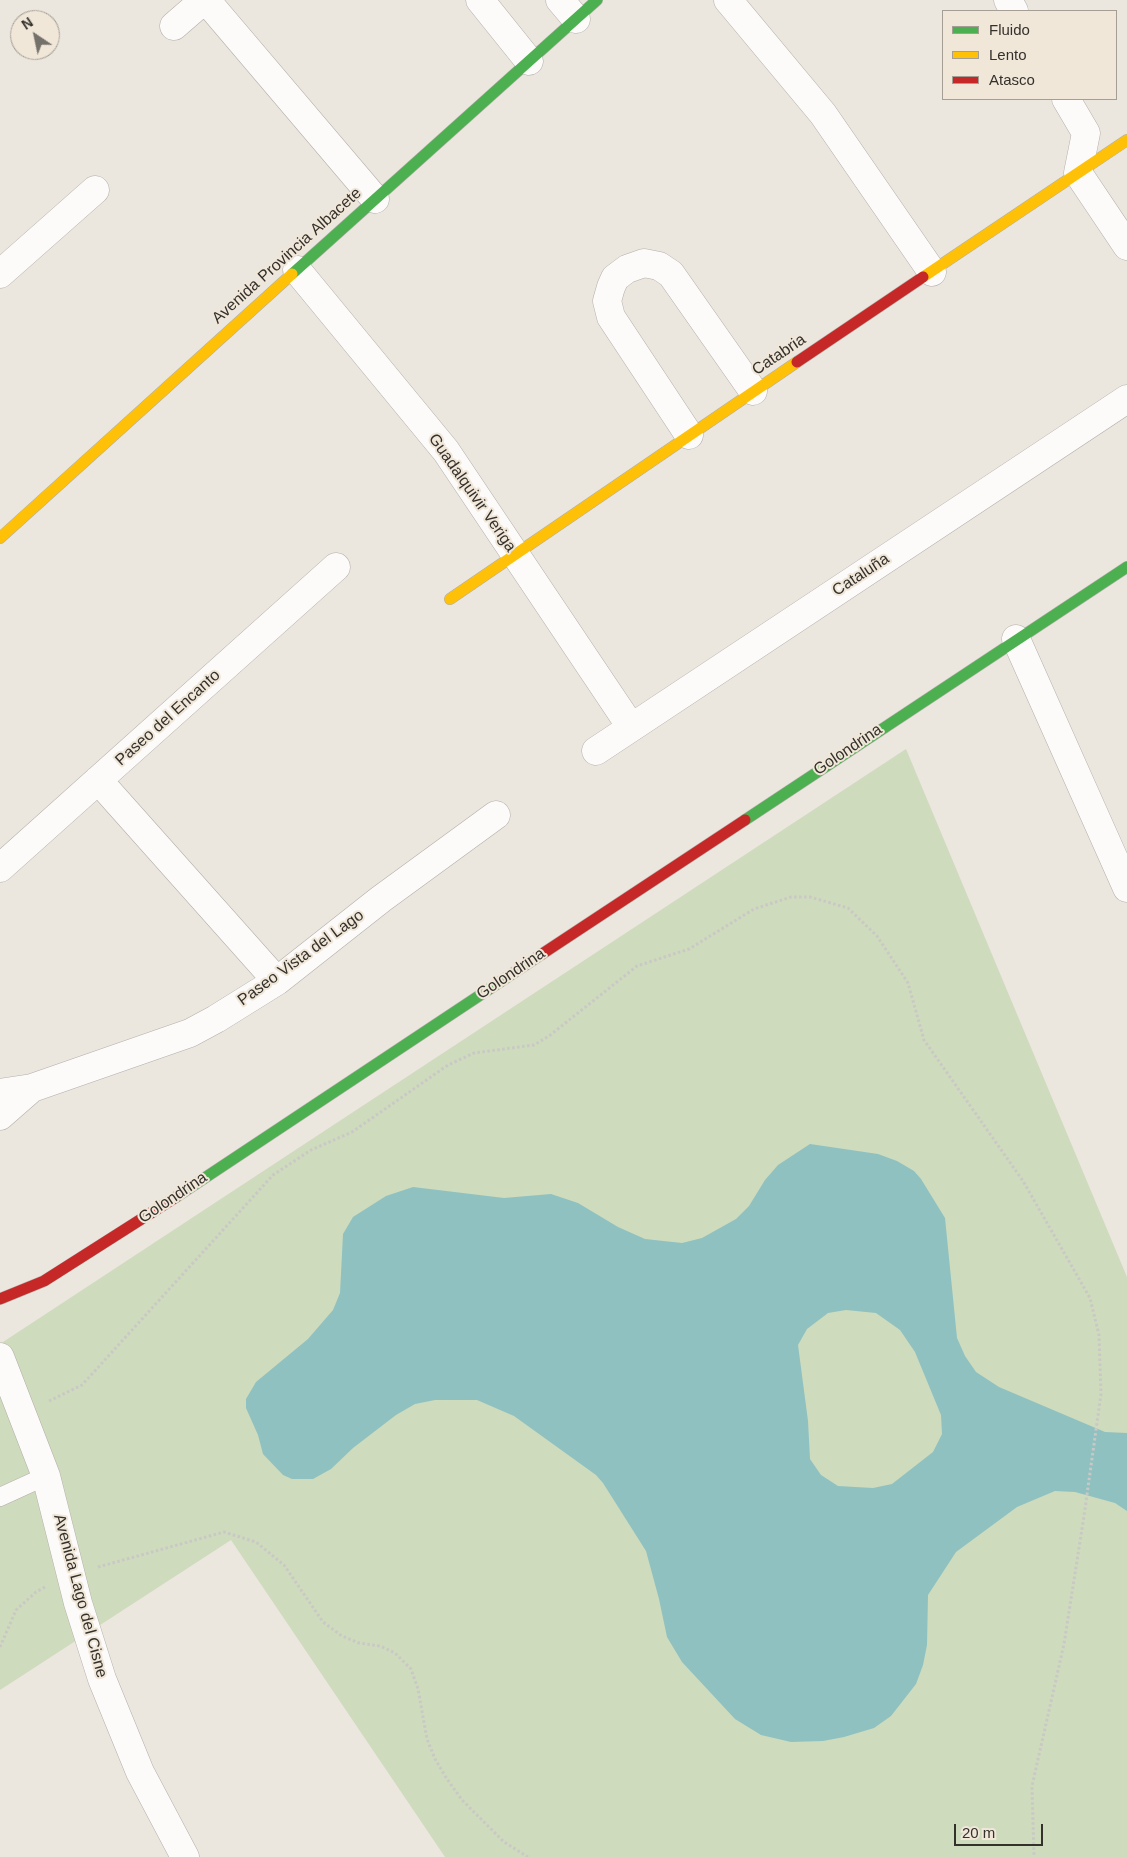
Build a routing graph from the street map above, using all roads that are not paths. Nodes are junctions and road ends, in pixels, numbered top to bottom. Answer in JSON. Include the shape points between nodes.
{"nodes":[{"id":1,"x":205,"y":0,"type":"edge"},
{"id":2,"x":480,"y":0,"type":"edge"},
{"id":3,"x":597,"y":0,"type":"edge"},
{"id":4,"x":728,"y":0,"type":"edge"},
{"id":5,"x":568,"y":9,"type":"edge"},
{"id":6,"x":174,"y":26,"type":"dead end"},
{"id":7,"x":529,"y":61,"type":"junction"},
{"id":8,"x":1067,"y":100,"type":"edge"},
{"id":9,"x":1086,"y":133,"type":"junction"},
{"id":10,"x":1126,"y":143,"type":"edge"},
{"id":11,"x":1078,"y":173,"type":"junction"},
{"id":12,"x":95,"y":190,"type":"dead end"},
{"id":13,"x":375,"y":198,"type":"junction"},
{"id":14,"x":1127,"y":246,"type":"edge"},
{"id":15,"x":297,"y":270,"type":"junction"},
{"id":16,"x":932,"y":272,"type":"junction"},
{"id":17,"x":0,"y":274,"type":"edge"},
{"id":18,"x":753,"y":391,"type":"junction"},
{"id":19,"x":1127,"y":400,"type":"edge"},
{"id":20,"x":689,"y":435,"type":"junction"},
{"id":21,"x":0,"y":538,"type":"edge"},
{"id":22,"x":515,"y":555,"type":"junction"},
{"id":23,"x":336,"y":567,"type":"dead end"},
{"id":24,"x":1127,"y":567,"type":"edge"},
{"id":25,"x":450,"y":599,"type":"dead end"},
{"id":26,"x":1016,"y":639,"type":"junction"},
{"id":27,"x":631,"y":727,"type":"junction"},
{"id":28,"x":596,"y":751,"type":"dead end"},
{"id":29,"x":98,"y":780,"type":"junction"},
{"id":30,"x":496,"y":815,"type":"dead end"},
{"id":31,"x":0,"y":868,"type":"edge"},
{"id":32,"x":1127,"y":888,"type":"edge"},
{"id":33,"x":277,"y":980,"type":"junction"},
{"id":34,"x":32,"y":1088,"type":"junction"},
{"id":35,"x":0,"y":1093,"type":"edge"},
{"id":36,"x":0,"y":1116,"type":"edge"},
{"id":37,"x":0,"y":1299,"type":"edge"},
{"id":38,"x":0,"y":1357,"type":"edge"},
{"id":39,"x":46,"y":1476,"type":"junction"},
{"id":40,"x":0,"y":1497,"type":"edge"},
{"id":41,"x":185,"y":1857,"type":"edge"}],
"edges":[{"from":1,"to":6,"type":"street"},
{"from":1,"to":13,"type":"street"},
{"from":2,"to":7,"type":"street"},
{"from":3,"to":5,"type":"street","name":"Avenida Provincia Albacete"},
{"from":4,"to":16,"type":"street","via":[[824,114]]},
{"from":5,"to":7,"type":"street","name":"Avenida Provincia Albacete"},
{"from":7,"to":13,"type":"street","name":"Avenida Provincia Albacete"},
{"from":8,"to":9,"type":"street"},
{"from":9,"to":10,"type":"street"},
{"from":9,"to":11,"type":"street"},
{"from":10,"to":11,"type":"street","name":"Catabria"},
{"from":11,"to":14,"type":"street"},
{"from":11,"to":16,"type":"street","name":"Catabria"},
{"from":12,"to":17,"type":"street"},
{"from":13,"to":15,"type":"street","name":"Avenida Provincia Albacete"},
{"from":15,"to":21,"type":"street","name":"Avenida Provincia Albacete"},
{"from":15,"to":22,"type":"street","name":"Guadalquivir Veriga","via":[[446,451]]},
{"from":16,"to":18,"type":"street","name":"Catabria"},
{"from":18,"to":20,"type":"street","name":"Catabria"},
{"from":18,"to":20,"type":"street","via":[[671,274],[659,266],[644,263],[627,269],[615,278],[611,287],[607,301],[611,317]]},
{"from":19,"to":27,"type":"street","name":"Cataluña"},
{"from":20,"to":22,"type":"street","name":"Catabria"},
{"from":22,"to":25,"type":"street","name":"Catabria"},
{"from":22,"to":27,"type":"street","name":"Guadalquivir Veriga"},
{"from":23,"to":29,"type":"street","name":"Paseo del Encanto"},
{"from":24,"to":26,"type":"street","name":"Golondrina"},
{"from":26,"to":32,"type":"street"},
{"from":26,"to":37,"type":"street","name":"Golondrina","via":[[110,1240],[44,1281]]},
{"from":27,"to":28,"type":"street","name":"Cataluña"},
{"from":29,"to":31,"type":"street","name":"Paseo del Encanto"},
{"from":29,"to":33,"type":"street"},
{"from":30,"to":33,"type":"street","name":"Paseo Vista del Lago","via":[[380,899]]},
{"from":33,"to":34,"type":"street","name":"Paseo Vista del Lago","via":[[190,1033]]},
{"from":34,"to":35,"type":"street","name":"Paseo Vista del Lago"},
{"from":34,"to":36,"type":"street","name":"Paseo Vista del Lago"},
{"from":38,"to":39,"type":"street","name":"Avenida Lago del Cisne"},
{"from":39,"to":40,"type":"lane"},
{"from":39,"to":41,"type":"street","name":"Avenida Lago del Cisne","via":[[78,1603],[102,1679],[140,1772]]}]}
